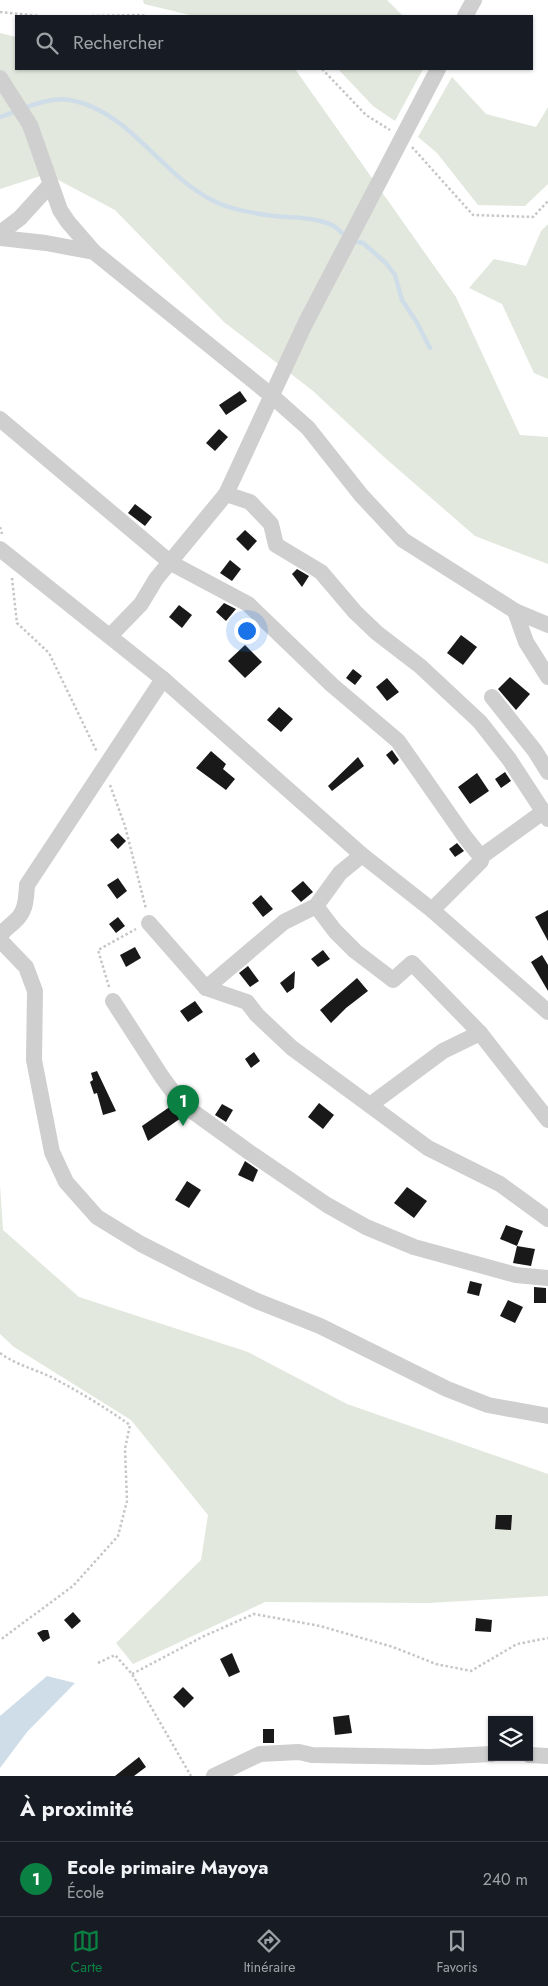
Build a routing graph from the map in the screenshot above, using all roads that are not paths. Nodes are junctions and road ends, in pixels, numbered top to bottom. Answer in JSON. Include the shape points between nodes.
{"nodes":[{"id":1,"x":474,"y":0,"type":"edge"},
{"id":2,"x":466,"y":15,"type":"edge"},
{"id":3,"x":437,"y":70,"type":"edge"},
{"id":4,"x":0,"y":78,"type":"edge"},
{"id":5,"x":50,"y":185,"type":"junction"},
{"id":6,"x":0,"y":233,"type":"edge"},
{"id":7,"x":0,"y":238,"type":"edge"},
{"id":8,"x":94,"y":252,"type":"junction"},
{"id":9,"x":272,"y":396,"type":"junction"},
{"id":10,"x":0,"y":419,"type":"edge"},
{"id":11,"x":226,"y":494,"type":"junction"},
{"id":12,"x":0,"y":549,"type":"edge"},
{"id":13,"x":171,"y":563,"type":"junction"},
{"id":14,"x":515,"y":611,"type":"junction"},
{"id":15,"x":548,"y":625,"type":"edge"},
{"id":16,"x":110,"y":636,"type":"junction"},
{"id":17,"x":548,"y":677,"type":"edge"},
{"id":18,"x":163,"y":679,"type":"junction"},
{"id":19,"x":492,"y":697,"type":"dead end"},
{"id":20,"x":548,"y":772,"type":"edge"},
{"id":21,"x":546,"y":815,"type":"edge"},
{"id":22,"x":362,"y":855,"type":"junction"},
{"id":23,"x":482,"y":856,"type":"junction"},
{"id":24,"x":316,"y":906,"type":"junction"},
{"id":25,"x":432,"y":910,"type":"junction"},
{"id":26,"x":149,"y":923,"type":"dead end"},
{"id":27,"x":0,"y":938,"type":"edge"},
{"id":28,"x":206,"y":988,"type":"junction"},
{"id":29,"x":113,"y":1001,"type":"dead end"},
{"id":30,"x":548,"y":1012,"type":"edge"},
{"id":31,"x":480,"y":1033,"type":"junction"},
{"id":32,"x":370,"y":1104,"type":"junction"},
{"id":33,"x":548,"y":1120,"type":"edge"},
{"id":34,"x":548,"y":1218,"type":"edge"},
{"id":35,"x":548,"y":1278,"type":"edge"},
{"id":36,"x":548,"y":1416,"type":"edge"},
{"id":37,"x":488,"y":1754,"type":"edge"},
{"id":38,"x":533,"y":1755,"type":"edge"},
{"id":39,"x":548,"y":1756,"type":"edge"},
{"id":40,"x":214,"y":1776,"type":"edge"}],
"edges":[{"from":1,"to":2,"type":"street"},
{"from":3,"to":9,"type":"street"},
{"from":4,"to":5,"type":"street","via":[[30,125]]},
{"from":5,"to":6,"type":"street","via":[[20,218]]},
{"from":5,"to":8,"type":"street","via":[[64,216]]},
{"from":7,"to":8,"type":"street"},
{"from":8,"to":9,"type":"street"},
{"from":9,"to":11,"type":"street"},
{"from":9,"to":14,"type":"street","via":[[308,428],[361,495],[403,540]]},
{"from":10,"to":13,"type":"street"},
{"from":11,"to":13,"type":"street"},
{"from":11,"to":21,"type":"street","via":[[250,502],[271,524],[276,545],[321,572],[377,633],[420,666],[480,722]]},
{"from":12,"to":16,"type":"street"},
{"from":13,"to":16,"type":"street","via":[[156,579],[141,604]]},
{"from":13,"to":23,"type":"street","via":[[248,604],[332,685],[398,741],[465,837]]},
{"from":14,"to":15,"type":"street"},
{"from":14,"to":17,"type":"street","via":[[526,642]]},
{"from":16,"to":18,"type":"street"},
{"from":18,"to":22,"type":"street"},
{"from":18,"to":27,"type":"street","via":[[27,885],[25,908]]},
{"from":19,"to":20,"type":"street"},
{"from":21,"to":23,"type":"street"},
{"from":22,"to":24,"type":"street","via":[[340,873]]},
{"from":22,"to":25,"type":"street"},
{"from":23,"to":25,"type":"street","via":[[481,861]]},
{"from":24,"to":28,"type":"street","via":[[284,922]]},
{"from":24,"to":31,"type":"street","via":[[335,931],[365,960],[393,980],[412,963]]},
{"from":25,"to":30,"type":"street"},
{"from":26,"to":28,"type":"street"},
{"from":27,"to":36,"type":"street","via":[[26,967],[35,991],[34,1060],[52,1152],[66,1182],[97,1217],[196,1272],[320,1326],[448,1389],[488,1405]]},
{"from":28,"to":32,"type":"street","via":[[248,1002],[292,1048]]},
{"from":29,"to":35,"type":"street","via":[[181,1103],[327,1205],[366,1227],[414,1247],[516,1274]]},
{"from":31,"to":32,"type":"street","via":[[443,1051]]},
{"from":31,"to":33,"type":"street"},
{"from":32,"to":34,"type":"street","via":[[428,1148],[500,1184]]},
{"from":37,"to":40,"type":"street","via":[[431,1757],[299,1752],[260,1754]]},
{"from":38,"to":39,"type":"street"}]}
